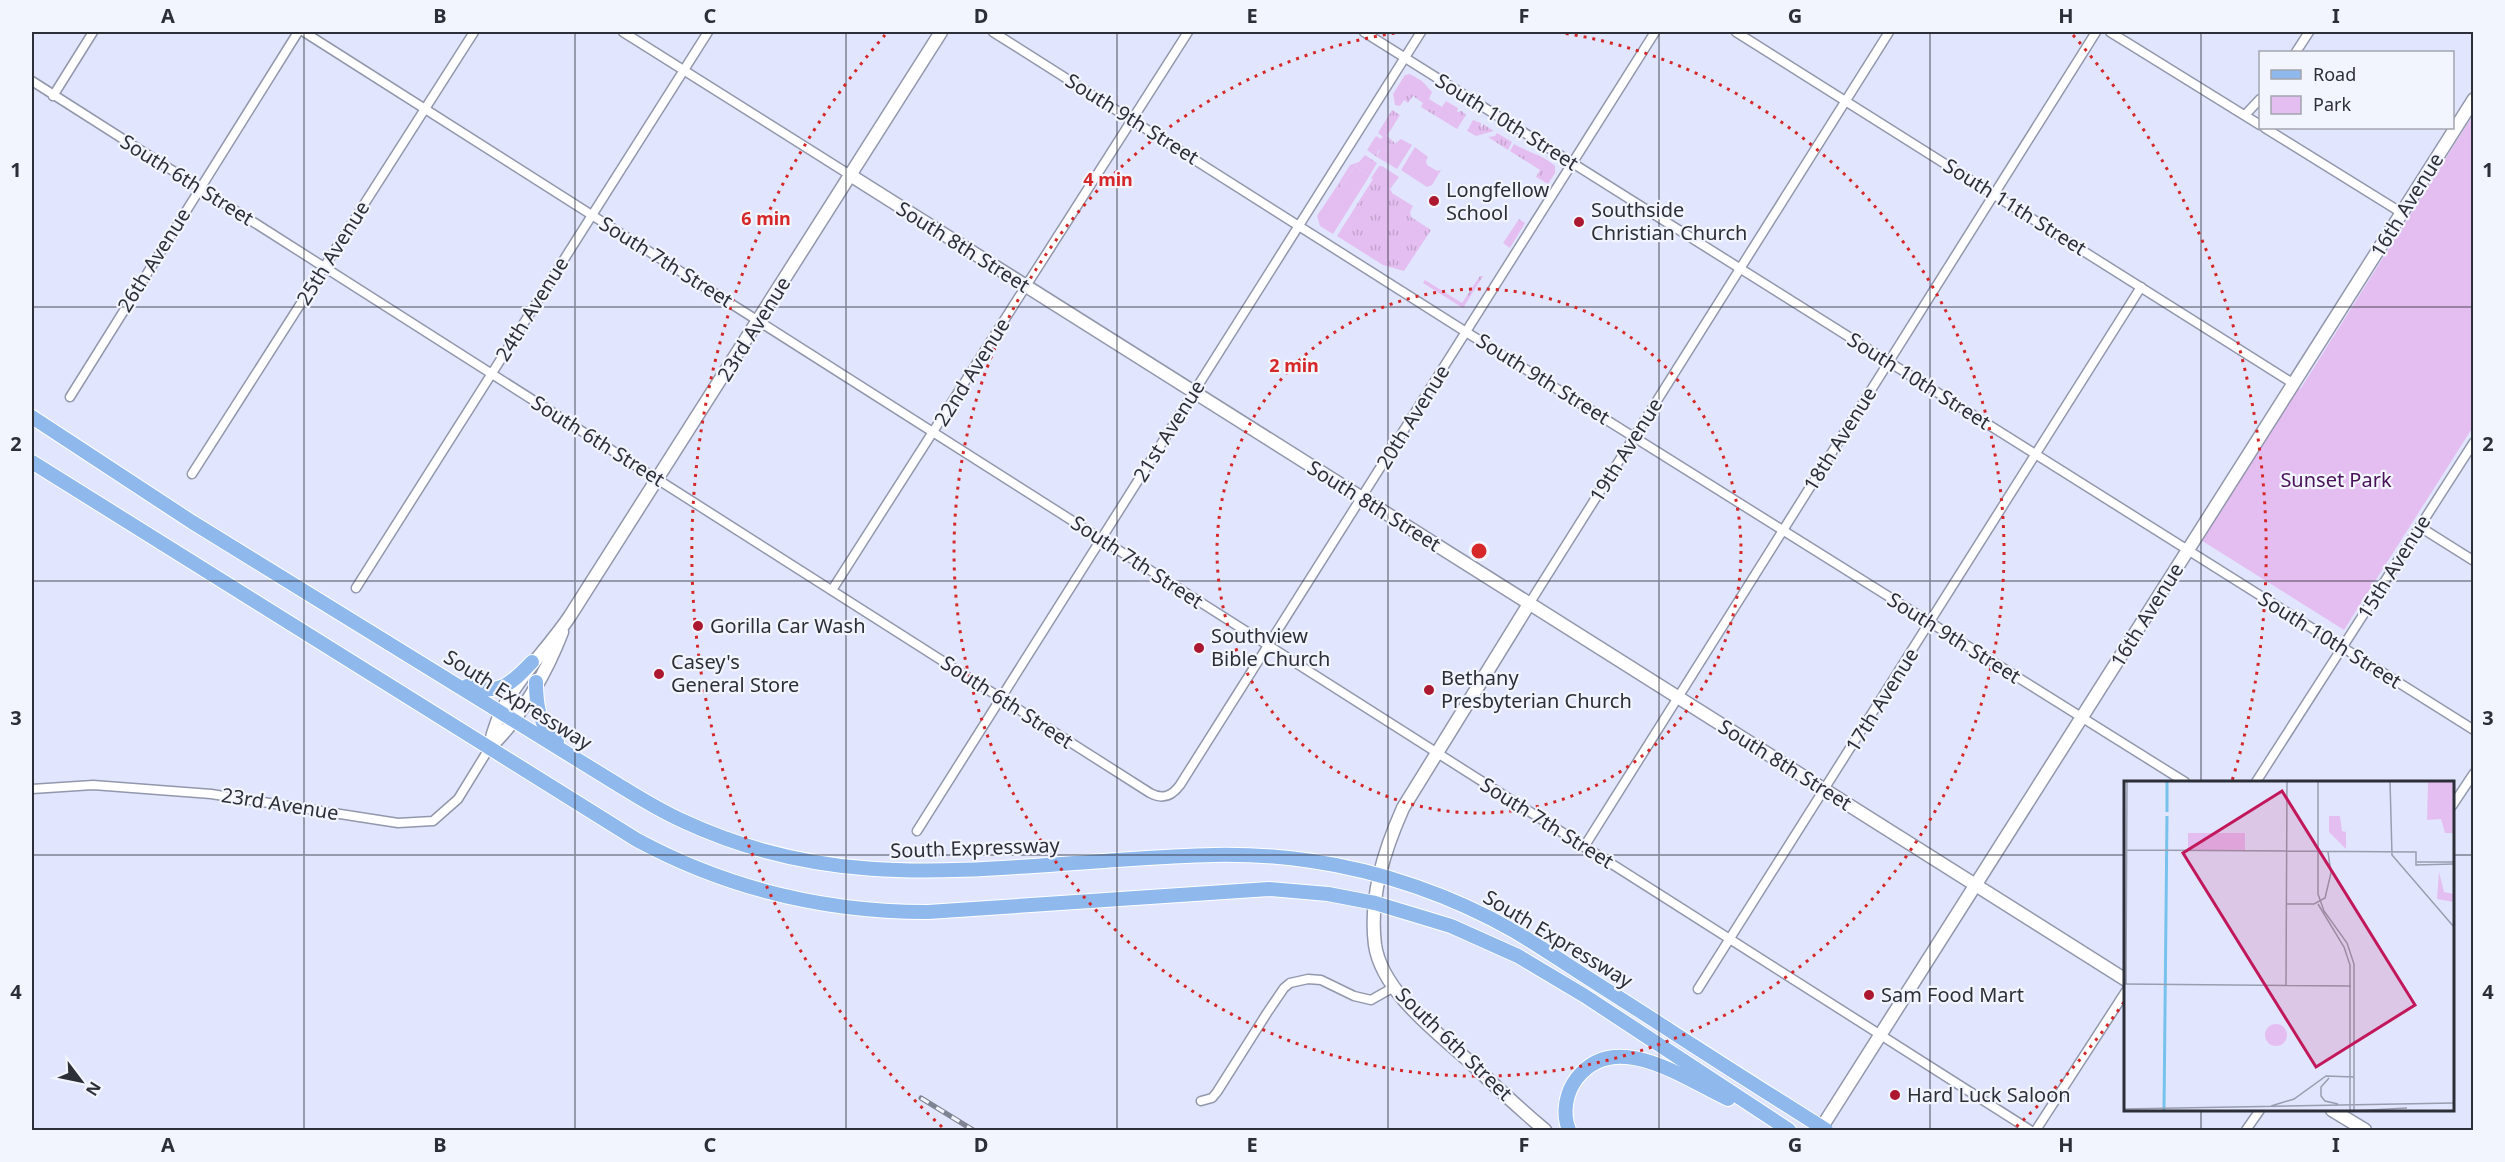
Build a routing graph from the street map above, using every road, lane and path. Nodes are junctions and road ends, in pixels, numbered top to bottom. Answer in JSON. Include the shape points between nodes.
{"nodes":[{"id":1,"x":93,"y":32,"type":"edge"},
{"id":2,"x":298,"y":32,"type":"edge"},
{"id":3,"x":304,"y":32,"type":"edge"},
{"id":4,"x":474,"y":32,"type":"edge"},
{"id":5,"x":623,"y":32,"type":"edge"},
{"id":6,"x":708,"y":32,"type":"edge"},
{"id":7,"x":941,"y":32,"type":"edge"},
{"id":8,"x":993,"y":32,"type":"edge"},
{"id":9,"x":1188,"y":32,"type":"edge"},
{"id":10,"x":1364,"y":32,"type":"edge"},
{"id":11,"x":1421,"y":32,"type":"edge"},
{"id":12,"x":1655,"y":32,"type":"edge"},
{"id":13,"x":1736,"y":32,"type":"edge"},
{"id":14,"x":1889,"y":32,"type":"edge"},
{"id":15,"x":2096,"y":32,"type":"edge"},
{"id":16,"x":2110,"y":32,"type":"edge"},
{"id":17,"x":2309,"y":32,"type":"edge"},
{"id":18,"x":2297,"y":51,"type":"edge"},
{"id":19,"x":1405,"y":57,"type":"junction"},
{"id":20,"x":684,"y":70,"type":"junction"},
{"id":21,"x":32,"y":81,"type":"edge"},
{"id":22,"x":53,"y":96,"type":"junction"},
{"id":23,"x":2474,"y":99,"type":"edge"},
{"id":24,"x":1846,"y":100,"type":"junction"},
{"id":25,"x":2259,"y":100,"type":"edge"},
{"id":26,"x":425,"y":108,"type":"junction"},
{"id":27,"x":2245,"y":115,"type":"junction"},
{"id":28,"x":1133,"y":119,"type":"junction"},
{"id":29,"x":2259,"y":124,"type":"edge"},
{"id":30,"x":2267,"y":129,"type":"edge"},
{"id":31,"x":1572,"y":163,"type":"junction"},
{"id":32,"x":850,"y":176,"type":"junction"},
{"id":33,"x":199,"y":188,"type":"junction"},
{"id":34,"x":1994,"y":194,"type":"junction"},
{"id":35,"x":2402,"y":213,"type":"junction"},
{"id":36,"x":592,"y":215,"type":"junction"},
{"id":37,"x":1299,"y":225,"type":"junction"},
{"id":38,"x":324,"y":267,"type":"junction"},
{"id":39,"x":1740,"y":269,"type":"junction"},
{"id":40,"x":1026,"y":287,"type":"junction"},
{"id":41,"x":2141,"y":287,"type":"junction"},
{"id":42,"x":759,"y":321,"type":"junction"},
{"id":43,"x":1466,"y":332,"type":"junction"},
{"id":44,"x":1888,"y":362,"type":"junction"},
{"id":45,"x":491,"y":373,"type":"junction"},
{"id":46,"x":2294,"y":384,"type":"junction"},
{"id":47,"x":1194,"y":393,"type":"junction"},
{"id":48,"x":70,"y":397,"type":"dead end"},
{"id":49,"x":32,"y":417,"type":"edge"},
{"id":50,"x":934,"y":433,"type":"junction"},
{"id":51,"x":1635,"y":437,"type":"junction"},
{"id":52,"x":2474,"y":442,"type":"edge"},
{"id":53,"x":2036,"y":456,"type":"junction"},
{"id":54,"x":32,"y":462,"type":"edge"},
{"id":55,"x":192,"y":474,"type":"dead end"},
{"id":56,"x":658,"y":479,"type":"junction"},
{"id":57,"x":1362,"y":499,"type":"junction"},
{"id":58,"x":2420,"y":527,"type":"junction"},
{"id":59,"x":1783,"y":530,"type":"junction"},
{"id":60,"x":1101,"y":539,"type":"junction"},
{"id":61,"x":2188,"y":551,"type":"junction"},
{"id":62,"x":2474,"y":561,"type":"edge"},
{"id":63,"x":356,"y":588,"type":"dead end"},
{"id":64,"x":832,"y":590,"type":"junction"},
{"id":65,"x":1529,"y":604,"type":"junction"},
{"id":66,"x":1931,"y":623,"type":"junction"},
{"id":67,"x":564,"y":625,"type":"junction"},
{"id":68,"x":1268,"y":646,"type":"junction"},
{"id":69,"x":2342,"y":649,"type":"junction"},
{"id":70,"x":532,"y":662,"type":"junction"},
{"id":71,"x":451,"y":681,"type":"junction"},
{"id":72,"x":536,"y":682,"type":"junction"},
{"id":73,"x":1677,"y":697,"type":"junction"},
{"id":74,"x":1001,"y":698,"type":"junction"},
{"id":75,"x":501,"y":711,"type":"junction"},
{"id":76,"x":2082,"y":718,"type":"junction"},
{"id":77,"x":514,"y":720,"type":"junction"},
{"id":78,"x":2474,"y":730,"type":"edge"},
{"id":79,"x":490,"y":747,"type":"junction"},
{"id":80,"x":1436,"y":752,"type":"junction"},
{"id":81,"x":576,"y":759,"type":"junction"},
{"id":82,"x":2474,"y":773,"type":"edge"},
{"id":83,"x":2182,"y":781,"type":"edge"},
{"id":84,"x":2257,"y":781,"type":"edge"},
{"id":85,"x":32,"y":789,"type":"edge"},
{"id":86,"x":1826,"y":791,"type":"junction"},
{"id":87,"x":1165,"y":797,"type":"joint"},
{"id":88,"x":2454,"y":803,"type":"edge"},
{"id":89,"x":917,"y":831,"type":"dead end"},
{"id":90,"x":1584,"y":846,"type":"junction"},
{"id":91,"x":1379,"y":876,"type":"junction"},
{"id":92,"x":1976,"y":885,"type":"junction"},
{"id":93,"x":1375,"y":903,"type":"junction"},
{"id":94,"x":1731,"y":940,"type":"junction"},
{"id":95,"x":2124,"y":979,"type":"edge"},
{"id":96,"x":1394,"y":987,"type":"junction"},
{"id":97,"x":1698,"y":989,"type":"dead end"},
{"id":98,"x":2124,"y":994,"type":"edge"},
{"id":99,"x":1880,"y":1035,"type":"junction"},
{"id":100,"x":1201,"y":1101,"type":"dead end"},
{"id":101,"x":2259,"y":1111,"type":"edge"},
{"id":102,"x":2334,"y":1111,"type":"edge"},
{"id":103,"x":1774,"y":1121,"type":"junction"},
{"id":104,"x":1545,"y":1131,"type":"edge"},
{"id":105,"x":1569,"y":1131,"type":"edge"},
{"id":106,"x":1789,"y":1131,"type":"edge"},
{"id":107,"x":1820,"y":1131,"type":"edge"},
{"id":108,"x":1826,"y":1131,"type":"edge"},
{"id":109,"x":2030,"y":1131,"type":"edge"},
{"id":110,"x":2036,"y":1131,"type":"edge"},
{"id":111,"x":2246,"y":1131,"type":"edge"},
{"id":112,"x":2365,"y":1131,"type":"edge"}],
"edges":[{"from":1,"to":22,"type":"street"},
{"from":2,"to":33,"type":"street","name":"26th Avenue"},
{"from":3,"to":26,"type":"street","name":"South 7th Street"},
{"from":4,"to":26,"type":"street","name":"25th Avenue"},
{"from":5,"to":20,"type":"street","name":"South 8th Street"},
{"from":6,"to":20,"type":"street","name":"24th Avenue"},
{"from":7,"to":32,"type":"street","name":"23rd Avenue"},
{"from":8,"to":28,"type":"street","name":"South 9th Street"},
{"from":9,"to":28,"type":"street","name":"22nd Avenue"},
{"from":10,"to":19,"type":"street","name":"South 10th Street"},
{"from":11,"to":19,"type":"street","name":"21st Avenue"},
{"from":12,"to":31,"type":"street","name":"20th Avenue"},
{"from":13,"to":24,"type":"street","name":"South 11th Street"},
{"from":14,"to":24,"type":"street","name":"19th Avenue"},
{"from":15,"to":34,"type":"street","name":"18th Avenue"},
{"from":16,"to":27,"type":"street"},
{"from":17,"to":18,"type":"street"},
{"from":19,"to":31,"type":"street","name":"South 10th Street"},
{"from":19,"to":37,"type":"street","name":"21st Avenue"},
{"from":20,"to":32,"type":"street","name":"South 8th Street"},
{"from":20,"to":36,"type":"street","name":"24th Avenue"},
{"from":21,"to":22,"type":"street","name":"South 6th Street"},
{"from":22,"to":33,"type":"street","name":"South 6th Street"},
{"from":23,"to":35,"type":"street","name":"16th Avenue"},
{"from":24,"to":34,"type":"street","name":"South 11th Street"},
{"from":24,"to":39,"type":"street","name":"19th Avenue"},
{"from":25,"to":27,"type":"street"},
{"from":26,"to":36,"type":"street","name":"South 7th Street"},
{"from":26,"to":38,"type":"street","name":"25th Avenue"},
{"from":27,"to":29,"type":"street"},
{"from":28,"to":37,"type":"street","name":"South 9th Street"},
{"from":28,"to":40,"type":"street","name":"22nd Avenue"},
{"from":30,"to":35,"type":"street"},
{"from":31,"to":39,"type":"street","name":"South 10th Street"},
{"from":31,"to":43,"type":"street","name":"20th Avenue"},
{"from":32,"to":40,"type":"street","name":"South 8th Street"},
{"from":32,"to":42,"type":"street","name":"23rd Avenue"},
{"from":33,"to":38,"type":"street","name":"South 6th Street"},
{"from":33,"to":48,"type":"street","name":"26th Avenue"},
{"from":34,"to":41,"type":"street","name":"South 11th Street"},
{"from":34,"to":44,"type":"street","name":"18th Avenue"},
{"from":35,"to":46,"type":"street","name":"16th Avenue"},
{"from":36,"to":42,"type":"street","name":"South 7th Street"},
{"from":36,"to":45,"type":"street","name":"24th Avenue"},
{"from":37,"to":43,"type":"street","name":"South 9th Street"},
{"from":37,"to":47,"type":"street","name":"21st Avenue"},
{"from":38,"to":45,"type":"street","name":"South 6th Street"},
{"from":38,"to":55,"type":"street","name":"25th Avenue"},
{"from":39,"to":44,"type":"street","name":"South 10th Street"},
{"from":39,"to":51,"type":"street","name":"19th Avenue"},
{"from":40,"to":47,"type":"street","name":"South 8th Street"},
{"from":40,"to":50,"type":"street","name":"22nd Avenue"},
{"from":41,"to":46,"type":"street","name":"South 11th Street"},
{"from":41,"to":53,"type":"street","name":"17th Avenue"},
{"from":42,"to":50,"type":"street","name":"South 7th Street"},
{"from":42,"to":56,"type":"street","name":"23rd Avenue"},
{"from":43,"to":51,"type":"street","name":"South 9th Street"},
{"from":43,"to":57,"type":"street","name":"20th Avenue"},
{"from":44,"to":53,"type":"street","name":"South 10th Street"},
{"from":44,"to":59,"type":"street","name":"18th Avenue"},
{"from":45,"to":56,"type":"street","name":"South 6th Street"},
{"from":45,"to":63,"type":"street","name":"24th Avenue"},
{"from":46,"to":61,"type":"street","name":"16th Avenue"},
{"from":47,"to":57,"type":"street","name":"South 8th Street"},
{"from":47,"to":60,"type":"street","name":"21st Avenue"},
{"from":49,"to":71,"type":"main road","name":"South Expressway","via":[[192,522]]},
{"from":50,"to":60,"type":"street","name":"South 7th Street"},
{"from":50,"to":64,"type":"street","name":"22nd Avenue"},
{"from":51,"to":59,"type":"street","name":"South 9th Street"},
{"from":51,"to":65,"type":"street","name":"19th Avenue"},
{"from":52,"to":58,"type":"street","name":"15th Avenue"},
{"from":53,"to":61,"type":"street","name":"South 10th Street"},
{"from":53,"to":66,"type":"street","name":"17th Avenue"},
{"from":54,"to":79,"type":"main road","name":"South Expressway"},
{"from":56,"to":64,"type":"street","name":"South 6th Street"},
{"from":56,"to":67,"type":"street","name":"23rd Avenue"},
{"from":57,"to":65,"type":"street","name":"South 8th Street"},
{"from":57,"to":68,"type":"street","name":"20th Avenue"},
{"from":58,"to":62,"type":"street"},
{"from":58,"to":69,"type":"street","name":"15th Avenue"},
{"from":59,"to":66,"type":"street","name":"South 9th Street"},
{"from":59,"to":73,"type":"street","name":"18th Avenue"},
{"from":60,"to":68,"type":"street","name":"South 7th Street"},
{"from":60,"to":74,"type":"street","name":"21st Avenue"},
{"from":61,"to":69,"type":"street","name":"South 10th Street"},
{"from":61,"to":76,"type":"street","name":"16th Avenue"},
{"from":64,"to":74,"type":"street","name":"South 6th Street"},
{"from":65,"to":73,"type":"street","name":"South 8th Street"},
{"from":65,"to":80,"type":"street","name":"19th Avenue"},
{"from":66,"to":76,"type":"street","name":"South 9th Street"},
{"from":66,"to":86,"type":"street","name":"17th Avenue"},
{"from":67,"to":70,"type":"street","name":"23rd Avenue"},
{"from":67,"to":72,"type":"street","name":"23rd Avenue","via":[[553,655]]},
{"from":68,"to":80,"type":"street","name":"South 7th Street"},
{"from":68,"to":87,"type":"street","name":"20th Avenue","via":[[1180,785]]},
{"from":69,"to":78,"type":"street","name":"South 10th Street"},
{"from":69,"to":84,"type":"street","name":"15th Avenue"},
{"from":70,"to":71,"type":"main road","via":[[499,689],[474,688]]},
{"from":70,"to":75,"type":"street","name":"23rd Avenue"},
{"from":71,"to":75,"type":"main road","name":"South Expressway"},
{"from":72,"to":77,"type":"street","name":"23rd Avenue"},
{"from":72,"to":81,"type":"main road","via":[[542,723]]},
{"from":73,"to":86,"type":"street","name":"South 8th Street"},
{"from":73,"to":90,"type":"street","name":"18th Avenue"},
{"from":74,"to":87,"type":"street","name":"South 6th Street","via":[[1150,793]]},
{"from":74,"to":89,"type":"street","name":"21st Avenue"},
{"from":75,"to":77,"type":"main road","name":"South Expressway"},
{"from":75,"to":79,"type":"street","name":"23rd Avenue","via":[[493,726]]},
{"from":76,"to":83,"type":"street","name":"South 9th Street"},
{"from":76,"to":92,"type":"street","name":"16th Avenue"},
{"from":77,"to":79,"type":"street","name":"23rd Avenue"},
{"from":77,"to":81,"type":"main road","name":"South Expressway"},
{"from":79,"to":85,"type":"street","name":"23rd Avenue","via":[[458,799],[433,821],[398,824],[211,794],[93,785]]},
{"from":79,"to":93,"type":"main road","name":"South Expressway","via":[[670,858],[733,883],[815,903],[887,912],[928,912],[1269,890],[1328,894]]},
{"from":80,"to":90,"type":"street","name":"South 7th Street"},
{"from":80,"to":91,"type":"street","name":"19th Avenue","via":[[1403,808]]},
{"from":81,"to":91,"type":"main road","name":"South Expressway","via":[[664,812],[701,829],[753,848],[835,867],[945,872],[1236,854],[1316,861]]},
{"from":82,"to":88,"type":"street"},
{"from":86,"to":92,"type":"street","name":"South 8th Street"},
{"from":86,"to":94,"type":"street","name":"17th Avenue"},
{"from":90,"to":94,"type":"street","name":"South 7th Street"},
{"from":91,"to":93,"type":"street","name":"South 6th Street"},
{"from":91,"to":108,"type":"main road","name":"South Expressway","bridge":true,"via":[[1442,896],[1513,931]]},
{"from":92,"to":95,"type":"street","name":"South 8th Street"},
{"from":92,"to":99,"type":"street","name":"16th Avenue"},
{"from":93,"to":96,"type":"street","name":"South 6th Street","via":[[1375,946]]},
{"from":93,"to":103,"type":"main road","name":"South Expressway","via":[[1451,926],[1518,956]]},
{"from":94,"to":97,"type":"street","name":"17th Avenue"},
{"from":94,"to":99,"type":"street","name":"South 7th Street"},
{"from":96,"to":100,"type":"street","via":[[1378,998],[1364,1000],[1321,980],[1290,983],[1217,1092]]},
{"from":96,"to":104,"type":"street","name":"South 6th Street","via":[[1418,1015]]},
{"from":98,"to":110,"type":"street"},
{"from":99,"to":107,"type":"street","name":"16th Avenue"},
{"from":99,"to":109,"type":"street","name":"South 7th Street"},
{"from":101,"to":111,"type":"street"},
{"from":102,"to":112,"type":"street"},
{"from":103,"to":105,"type":"main road","via":[[1647,1060],[1614,1056],[1588,1067],[1574,1082],[1567,1099]]},
{"from":103,"to":106,"type":"main road","name":"South Expressway"}]}
